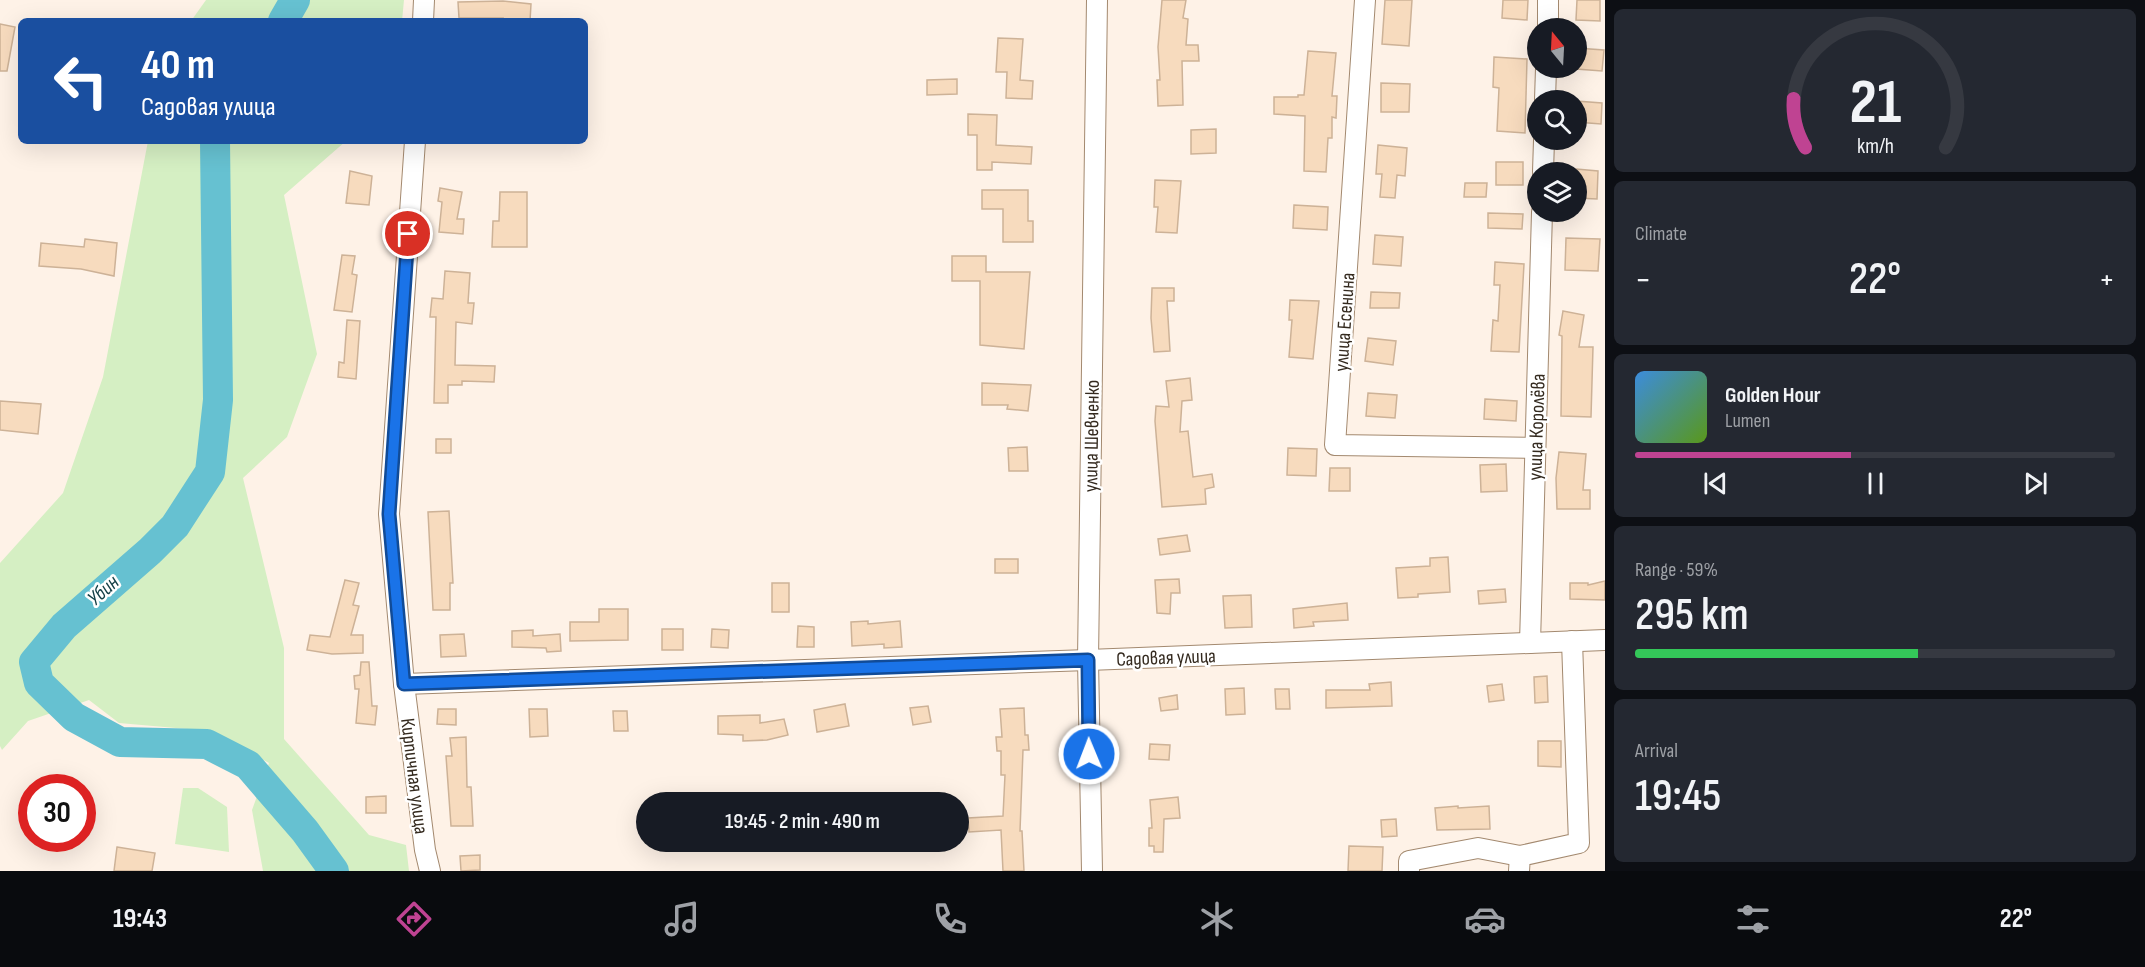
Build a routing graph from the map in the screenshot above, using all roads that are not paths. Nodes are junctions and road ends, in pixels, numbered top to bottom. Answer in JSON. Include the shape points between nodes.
{"nodes":[{"id":1,"x":424,"y":0,"type":"edge"},
{"id":2,"x":1097,"y":0,"type":"edge"},
{"id":3,"x":1365,"y":0,"type":"edge"},
{"id":4,"x":1548,"y":0,"type":"edge"},
{"id":5,"x":423,"y":18,"type":"edge"},
{"id":6,"x":1548,"y":18,"type":"edge"},
{"id":7,"x":415,"y":144,"type":"edge"},
{"id":8,"x":1542,"y":222,"type":"edge"},
{"id":9,"x":1535,"y":448,"type":"junction"},
{"id":10,"x":1605,"y":640,"type":"edge"},
{"id":11,"x":1572,"y":641,"type":"junction"},
{"id":12,"x":1530,"y":643,"type":"junction"},
{"id":13,"x":1088,"y":660,"type":"junction"},
{"id":14,"x":404,"y":684,"type":"junction"},
{"id":15,"x":1520,"y":863,"type":"edge"},
{"id":16,"x":430,"y":871,"type":"edge"},
{"id":17,"x":1092,"y":871,"type":"edge"},
{"id":18,"x":1409,"y":871,"type":"edge"}],
"edges":[{"from":1,"to":5,"type":"street"},
{"from":2,"to":13,"type":"street","name":"улица Шевченко"},
{"from":3,"to":9,"type":"street","name":"улица Есенина","via":[[1335,445]]},
{"from":4,"to":6,"type":"street"},
{"from":7,"to":14,"type":"street","name":"Кирпичная улица","via":[[389,514]]},
{"from":8,"to":9,"type":"street","name":"улица Королёва"},
{"from":9,"to":12,"type":"street","name":"улица Королёва"},
{"from":10,"to":11,"type":"street","name":"Садовая улица"},
{"from":11,"to":12,"type":"street","name":"Садовая улица"},
{"from":11,"to":15,"type":"street","via":[[1579,843]]},
{"from":12,"to":13,"type":"street","name":"Садовая улица"},
{"from":13,"to":14,"type":"street","name":"Садовая улица"},
{"from":13,"to":17,"type":"street","name":"улица Шевченко"},
{"from":14,"to":16,"type":"street","name":"Кирпичная улица"},
{"from":15,"to":18,"type":"street","via":[[1478,848],[1409,861]]}]}
